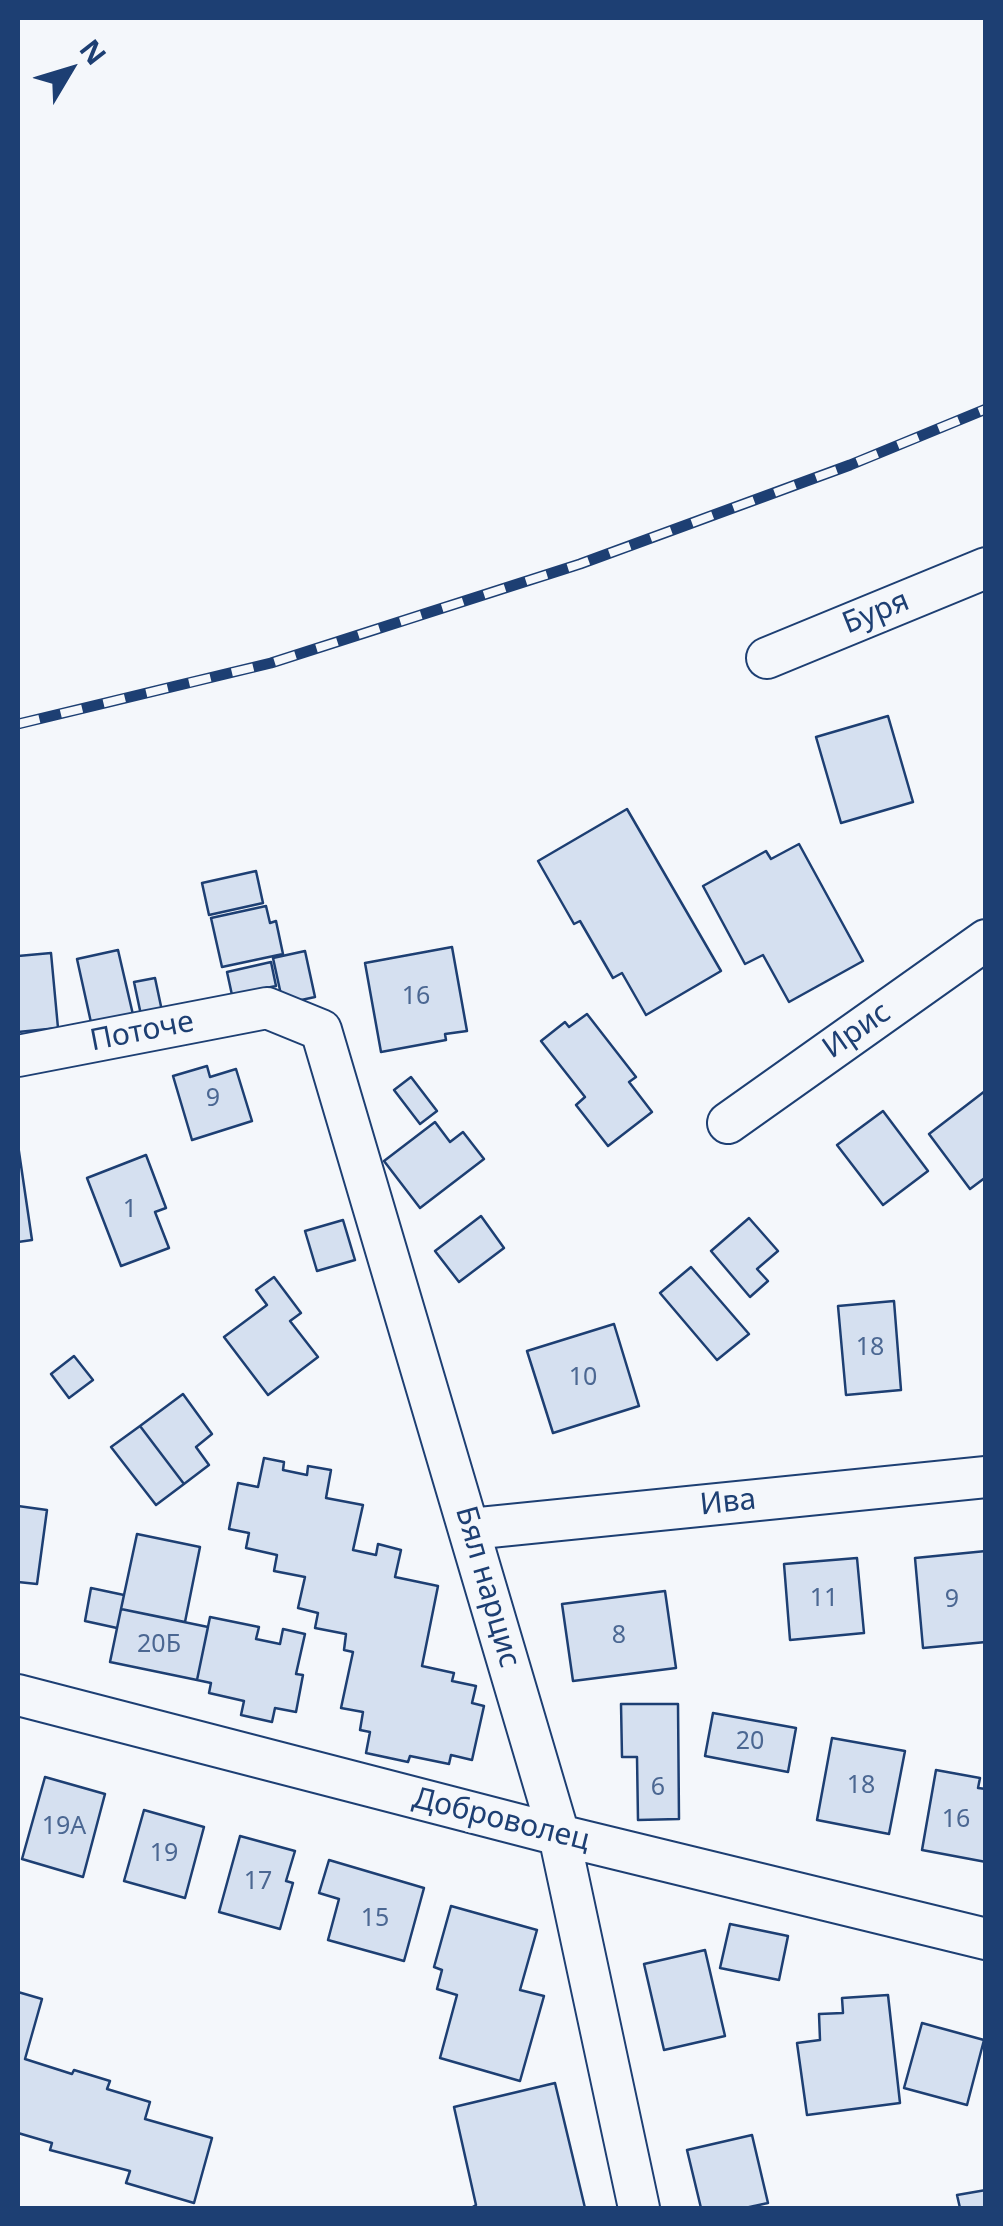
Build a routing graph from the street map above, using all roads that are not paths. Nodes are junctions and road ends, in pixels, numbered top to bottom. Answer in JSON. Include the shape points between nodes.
{"nodes":[{"id":1,"x":986,"y":568,"type":"edge"},
{"id":2,"x":767,"y":658,"type":"dead end"},
{"id":3,"x":986,"y":940,"type":"edge"},
{"id":4,"x":267,"y":1008,"type":"joint"},
{"id":5,"x":18,"y":1056,"type":"edge"},
{"id":6,"x":728,"y":1123,"type":"dead end"},
{"id":7,"x":986,"y":1477,"type":"edge"},
{"id":8,"x":470,"y":1529,"type":"junction"},
{"id":9,"x":18,"y":1695,"type":"edge"},
{"id":10,"x":559,"y":1835,"type":"junction"},
{"id":11,"x":986,"y":1938,"type":"edge"},
{"id":12,"x":640,"y":2208,"type":"edge"}],
"edges":[{"from":1,"to":2,"type":"street","name":"Буря"},
{"from":3,"to":6,"type":"street","name":"Ирис"},
{"from":4,"to":5,"type":"street","name":"Поточе"},
{"from":4,"to":8,"type":"street","name":"Бял нарцис","via":[[320,1030]]},
{"from":7,"to":8,"type":"street","name":"Ива"},
{"from":8,"to":10,"type":"street","name":"Бял нарцис"},
{"from":9,"to":10,"type":"street","name":"Доброволец"},
{"from":10,"to":11,"type":"street","name":"Доброволец"},
{"from":10,"to":12,"type":"street","name":"Бял нарцис"}]}
